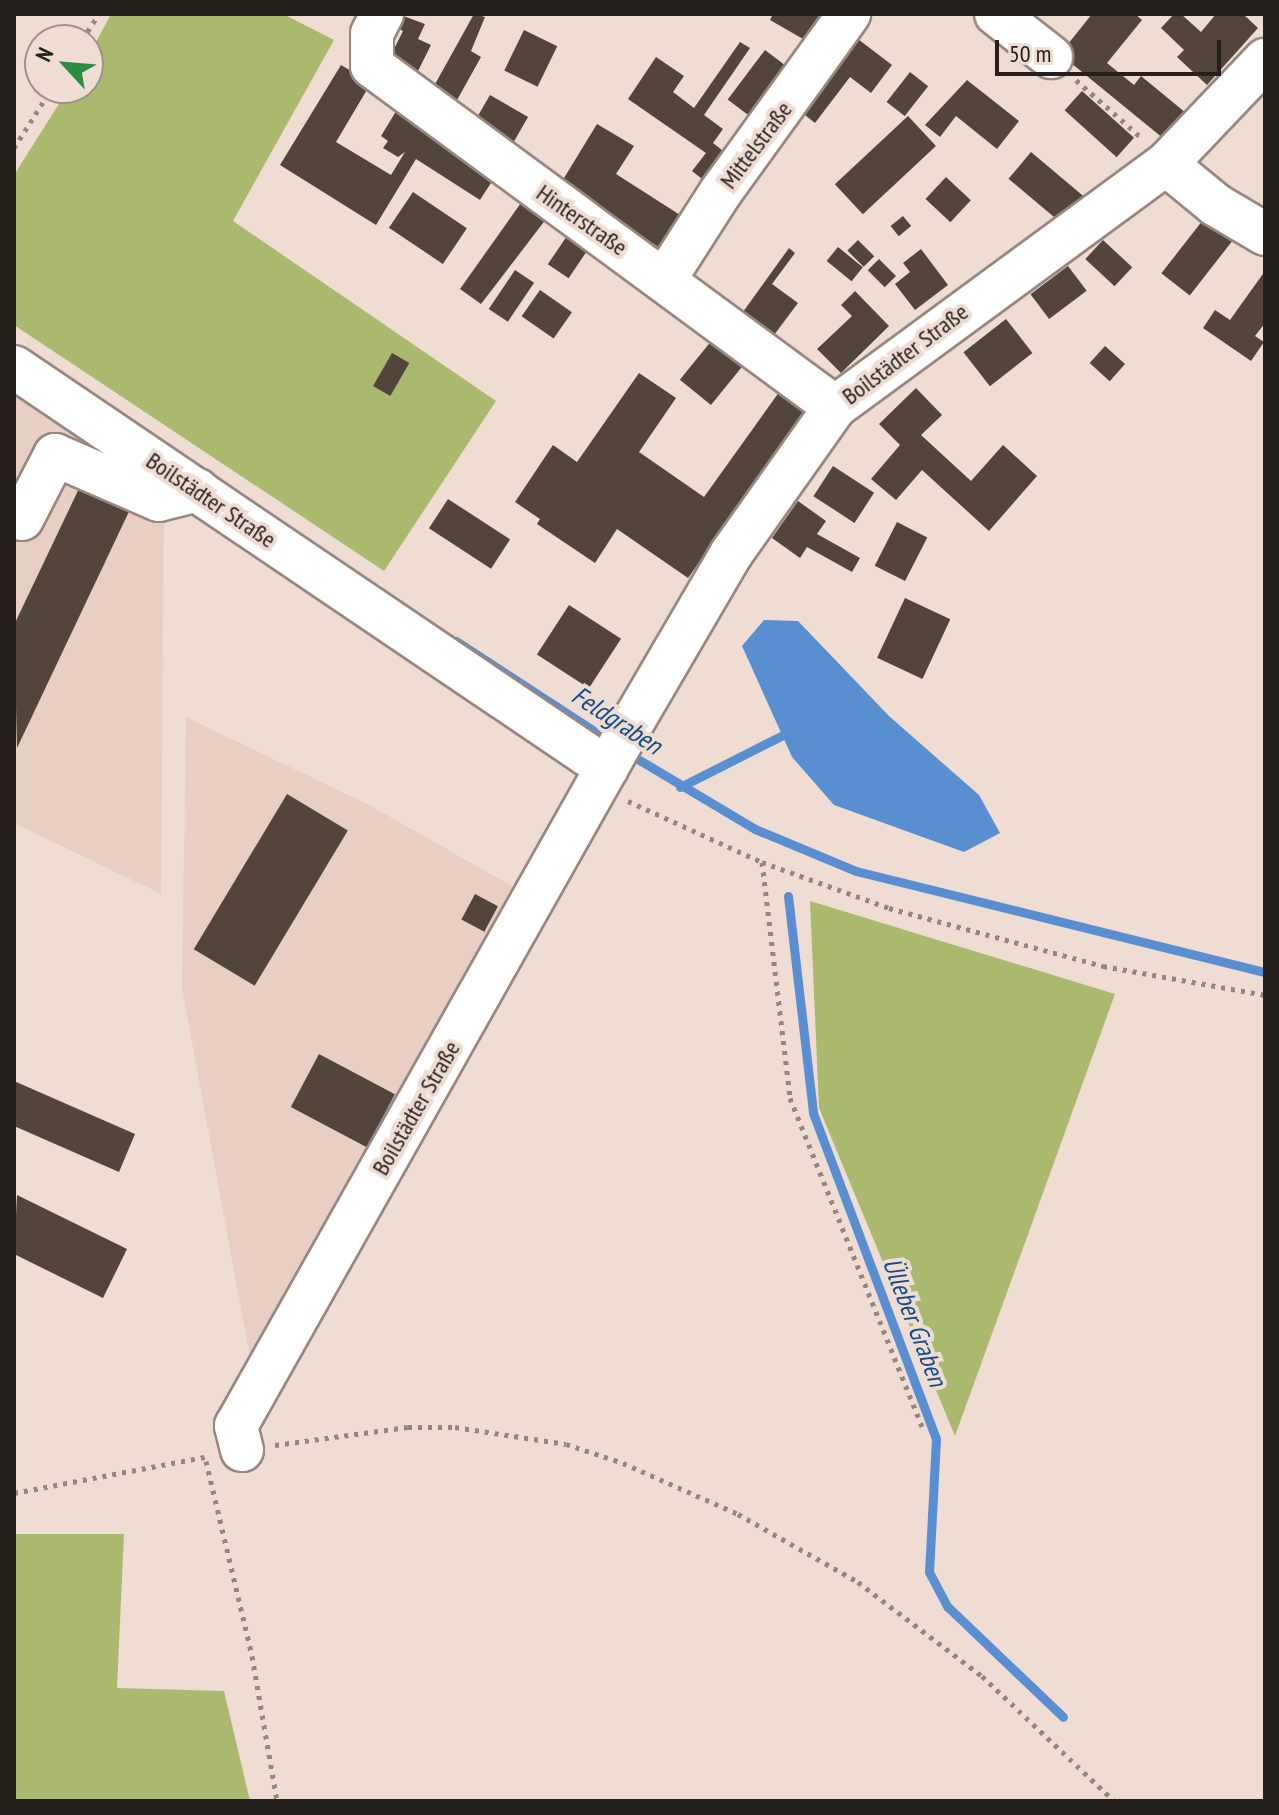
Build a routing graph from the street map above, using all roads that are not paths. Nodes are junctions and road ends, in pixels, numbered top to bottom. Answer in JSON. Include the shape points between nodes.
{"nodes":[{"id":1,"x":382,"y":14,"type":"edge"},
{"id":2,"x":849,"y":14,"type":"edge"},
{"id":3,"x":996,"y":14,"type":"edge"},
{"id":4,"x":1051,"y":57,"type":"road end"},
{"id":5,"x":1265,"y":60,"type":"edge"},
{"id":6,"x":1166,"y":164,"type":"junction"},
{"id":7,"x":1265,"y":234,"type":"edge"},
{"id":8,"x":665,"y":279,"type":"junction"},
{"id":9,"x":14,"y":367,"type":"edge"},
{"id":10,"x":835,"y":407,"type":"junction"},
{"id":11,"x":198,"y":490,"type":"junction"},
{"id":12,"x":22,"y":519,"type":"dead end"},
{"id":13,"x":611,"y":760,"type":"junction"},
{"id":14,"x":224,"y":1453,"type":"road end"}],
"edges":[{"from":1,"to":8,"type":"street","name":"Hinterstraße","via":[[372,34],[372,66]]},
{"from":2,"to":8,"type":"street","name":"Mittelstraße"},
{"from":3,"to":4,"type":"street"},
{"from":5,"to":6,"type":"street","name":"Boilstädter Straße"},
{"from":6,"to":7,"type":"street","via":[[1216,205]]},
{"from":6,"to":10,"type":"street","name":"Boilstädter Straße"},
{"from":8,"to":10,"type":"street","name":"Hinterstraße"},
{"from":9,"to":11,"type":"street","name":"Boilstädter Straße"},
{"from":10,"to":13,"type":"street","name":"Boilstädter Straße","via":[[731,554]]},
{"from":11,"to":12,"type":"street","via":[[159,500],[55,455]]},
{"from":11,"to":13,"type":"street","name":"Boilstädter Straße"},
{"from":13,"to":14,"type":"street","name":"Boilstädter Straße"}]}
